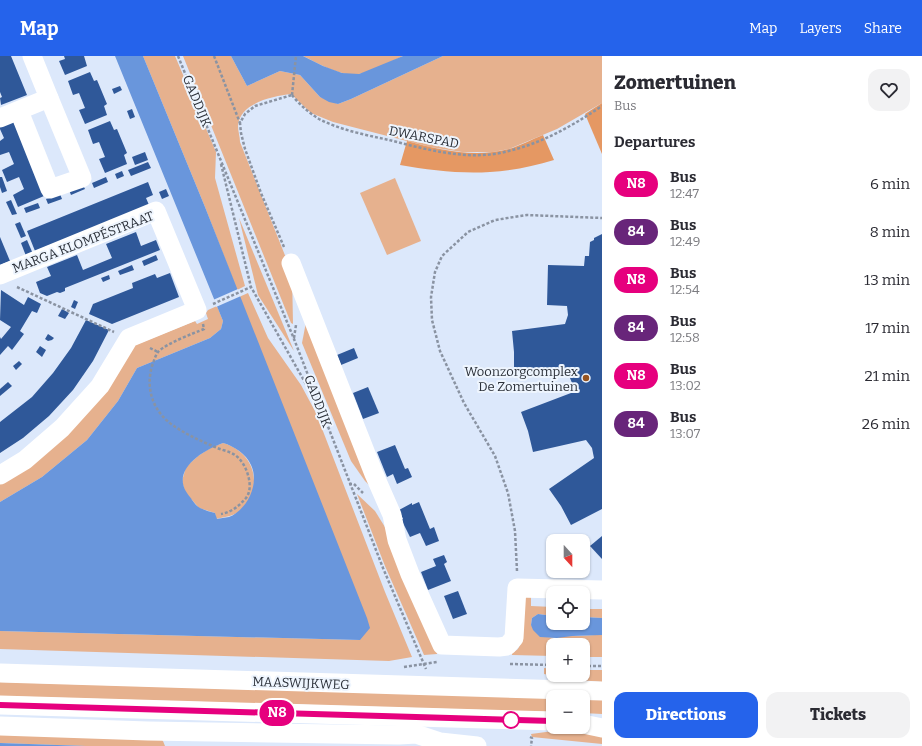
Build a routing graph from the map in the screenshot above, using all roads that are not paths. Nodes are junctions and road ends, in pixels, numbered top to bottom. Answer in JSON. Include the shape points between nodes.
{"nodes":[{"id":1,"x":32,"y":56,"type":"edge"},
{"id":2,"x":49,"y":98,"type":"junction"},
{"id":3,"x":19,"y":111,"type":"junction"},
{"id":4,"x":0,"y":118,"type":"edge"},
{"id":5,"x":291,"y":263,"type":"road end"},
{"id":6,"x":6,"y":279,"type":"edge"},
{"id":7,"x":0,"y":475,"type":"edge"},
{"id":8,"x":602,"y":590,"type":"edge"},
{"id":9,"x":0,"y":673,"type":"edge"},
{"id":10,"x":602,"y":691,"type":"edge"},
{"id":11,"x":0,"y":705,"type":"edge"},
{"id":12,"x":602,"y":719,"type":"edge"},
{"id":13,"x":546,"y":721,"type":"edge"},
{"id":14,"x":590,"y":721,"type":"edge"},
{"id":15,"x":590,"y":724,"type":"edge"},
{"id":16,"x":0,"y":726,"type":"edge"},
{"id":17,"x":602,"y":728,"type":"edge"},
{"id":18,"x":477,"y":746,"type":"edge"}],
"edges":[{"from":1,"to":2,"type":"street"},
{"from":2,"to":3,"type":"street"},
{"from":2,"to":3,"type":"street","via":[[82,178],[50,189]]},
{"from":3,"to":4,"type":"street"},
{"from":5,"to":8,"type":"street","name":"GADDIJK","via":[[392,515],[397,540],[410,574],[442,645],[508,646],[514,638],[517,588]]},
{"from":6,"to":7,"type":"street","name":"MARGA KLOMPÉSTRAAT","via":[[156,211],[197,310],[129,338],[100,386],[62,428],[25,460]]},
{"from":9,"to":10,"type":"street","name":"MAASWIJKWEG"},
{"from":11,"to":13,"type":"street"},
{"from":12,"to":14,"type":"street"},
{"from":15,"to":17,"type":"street"},
{"from":16,"to":18,"type":"street","via":[[148,731],[416,734],[440,742]]}]}
